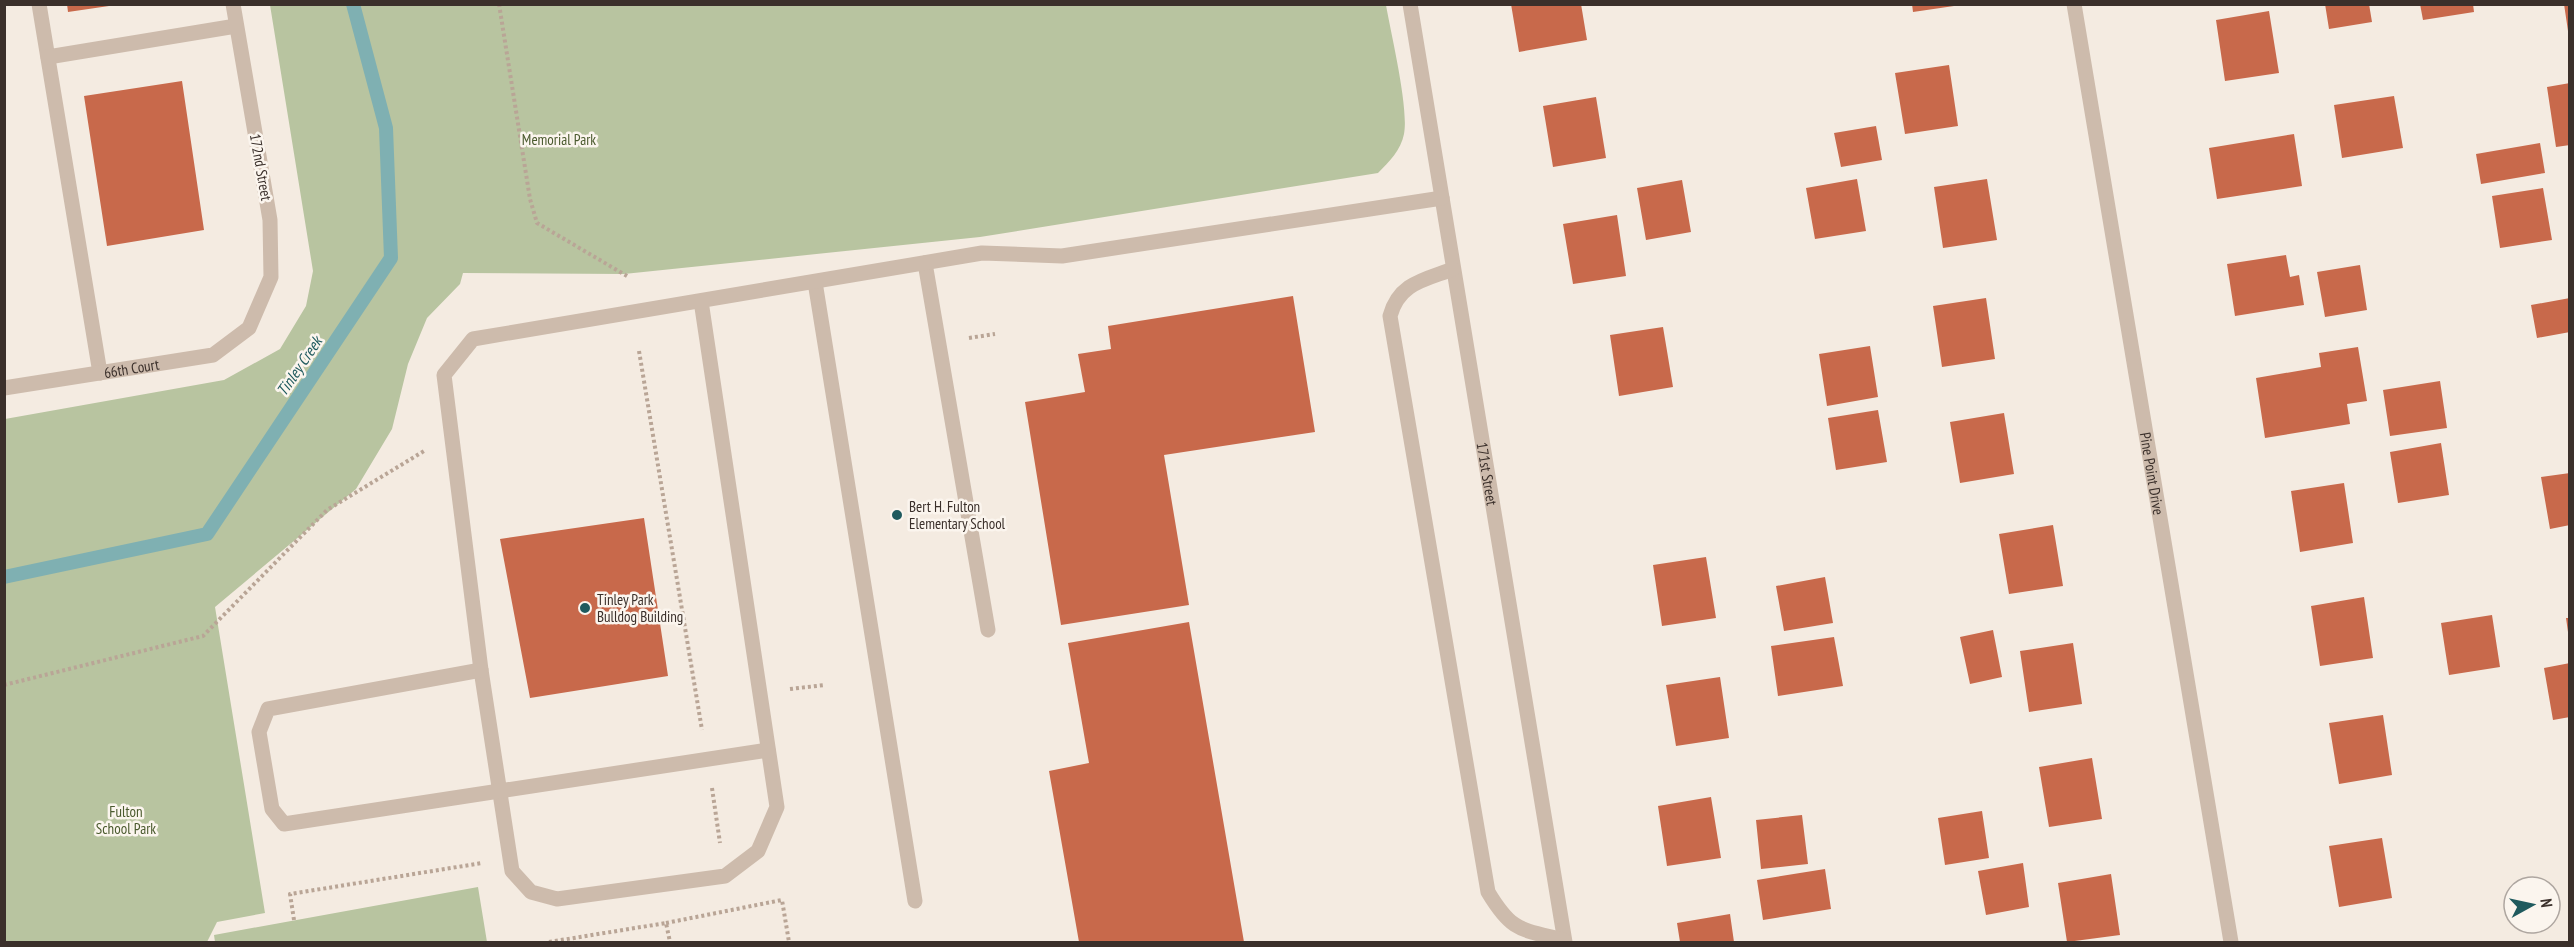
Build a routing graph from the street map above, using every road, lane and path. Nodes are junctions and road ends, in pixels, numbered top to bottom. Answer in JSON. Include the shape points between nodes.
{"nodes":[{"id":1,"x":39,"y":4,"type":"edge"},
{"id":2,"x":233,"y":4,"type":"edge"},
{"id":3,"x":499,"y":4,"type":"edge"},
{"id":4,"x":1410,"y":4,"type":"edge"},
{"id":5,"x":2074,"y":4,"type":"edge"},
{"id":6,"x":236,"y":26,"type":"junction"},
{"id":7,"x":48,"y":57,"type":"junction"},
{"id":8,"x":1442,"y":198,"type":"junction"},
{"id":9,"x":925,"y":263,"type":"junction"},
{"id":10,"x":1453,"y":268,"type":"junction"},
{"id":11,"x":627,"y":276,"type":"dead end"},
{"id":12,"x":815,"y":282,"type":"junction"},
{"id":13,"x":701,"y":301,"type":"junction"},
{"id":14,"x":249,"y":328,"type":"joint"},
{"id":15,"x":639,"y":351,"type":"dead end"},
{"id":16,"x":100,"y":373,"type":"junction"},
{"id":17,"x":4,"y":388,"type":"edge"},
{"id":18,"x":417,"y":454,"type":"dead end"},
{"id":19,"x":988,"y":630,"type":"dead end"},
{"id":20,"x":482,"y":670,"type":"junction"},
{"id":21,"x":825,"y":685,"type":"dead end"},
{"id":22,"x":4,"y":686,"type":"edge"},
{"id":23,"x":792,"y":689,"type":"dead end"},
{"id":24,"x":702,"y":733,"type":"dead end"},
{"id":25,"x":768,"y":750,"type":"junction"},
{"id":26,"x":712,"y":785,"type":"dead end"},
{"id":27,"x":500,"y":791,"type":"junction"},
{"id":28,"x":721,"y":850,"type":"dead end"},
{"id":29,"x":483,"y":863,"type":"dead end"},
{"id":30,"x":915,"y":901,"type":"dead end"},
{"id":31,"x":294,"y":920,"type":"dead end"},
{"id":32,"x":666,"y":923,"type":"junction"},
{"id":33,"x":1564,"y":941,"type":"edge"},
{"id":34,"x":549,"y":942,"type":"edge"},
{"id":35,"x":670,"y":942,"type":"edge"},
{"id":36,"x":789,"y":942,"type":"edge"},
{"id":37,"x":2230,"y":942,"type":"edge"}],
"edges":[{"from":1,"to":7,"type":"street"},
{"from":2,"to":6,"type":"street","name":"172nd Street"},
{"from":3,"to":11,"type":"path","via":[[537,223]]},
{"from":4,"to":8,"type":"street","name":"171st Street"},
{"from":5,"to":37,"type":"street","name":"Pine Point Drive"},
{"from":6,"to":7,"type":"street"},
{"from":6,"to":14,"type":"street","name":"172nd Street","via":[[270,220],[270,277]]},
{"from":7,"to":16,"type":"street"},
{"from":8,"to":9,"type":"street","via":[[1062,256],[982,253]]},
{"from":8,"to":10,"type":"street","name":"171st Street"},
{"from":9,"to":12,"type":"street"},
{"from":9,"to":19,"type":"street"},
{"from":10,"to":33,"type":"street","name":"171st Street"},
{"from":10,"to":33,"type":"street","via":[[1411,285],[1394,299],[1390,316],[1488,892],[1501,914],[1518,928]]},
{"from":12,"to":13,"type":"street"},
{"from":12,"to":30,"type":"street"},
{"from":13,"to":20,"type":"street","via":[[473,339],[444,375]]},
{"from":13,"to":25,"type":"street"},
{"from":14,"to":16,"type":"street","name":"66th Court","via":[[213,355]]},
{"from":15,"to":24,"type":"path"},
{"from":16,"to":17,"type":"street","name":"66th Court"},
{"from":18,"to":22,"type":"path","via":[[327,510],[203,636]]},
{"from":20,"to":27,"type":"street"},
{"from":20,"to":27,"type":"street","via":[[268,709],[259,732],[272,808],[284,824]]},
{"from":21,"to":23,"type":"path"},
{"from":25,"to":27,"type":"street"},
{"from":25,"to":27,"type":"street","via":[[777,807],[758,851],[725,876],[557,900],[531,892],[512,871]]},
{"from":26,"to":28,"type":"path"},
{"from":29,"to":31,"type":"path","via":[[290,894]]},
{"from":32,"to":34,"type":"path"},
{"from":32,"to":35,"type":"path"},
{"from":32,"to":36,"type":"path","via":[[782,900]]}]}
